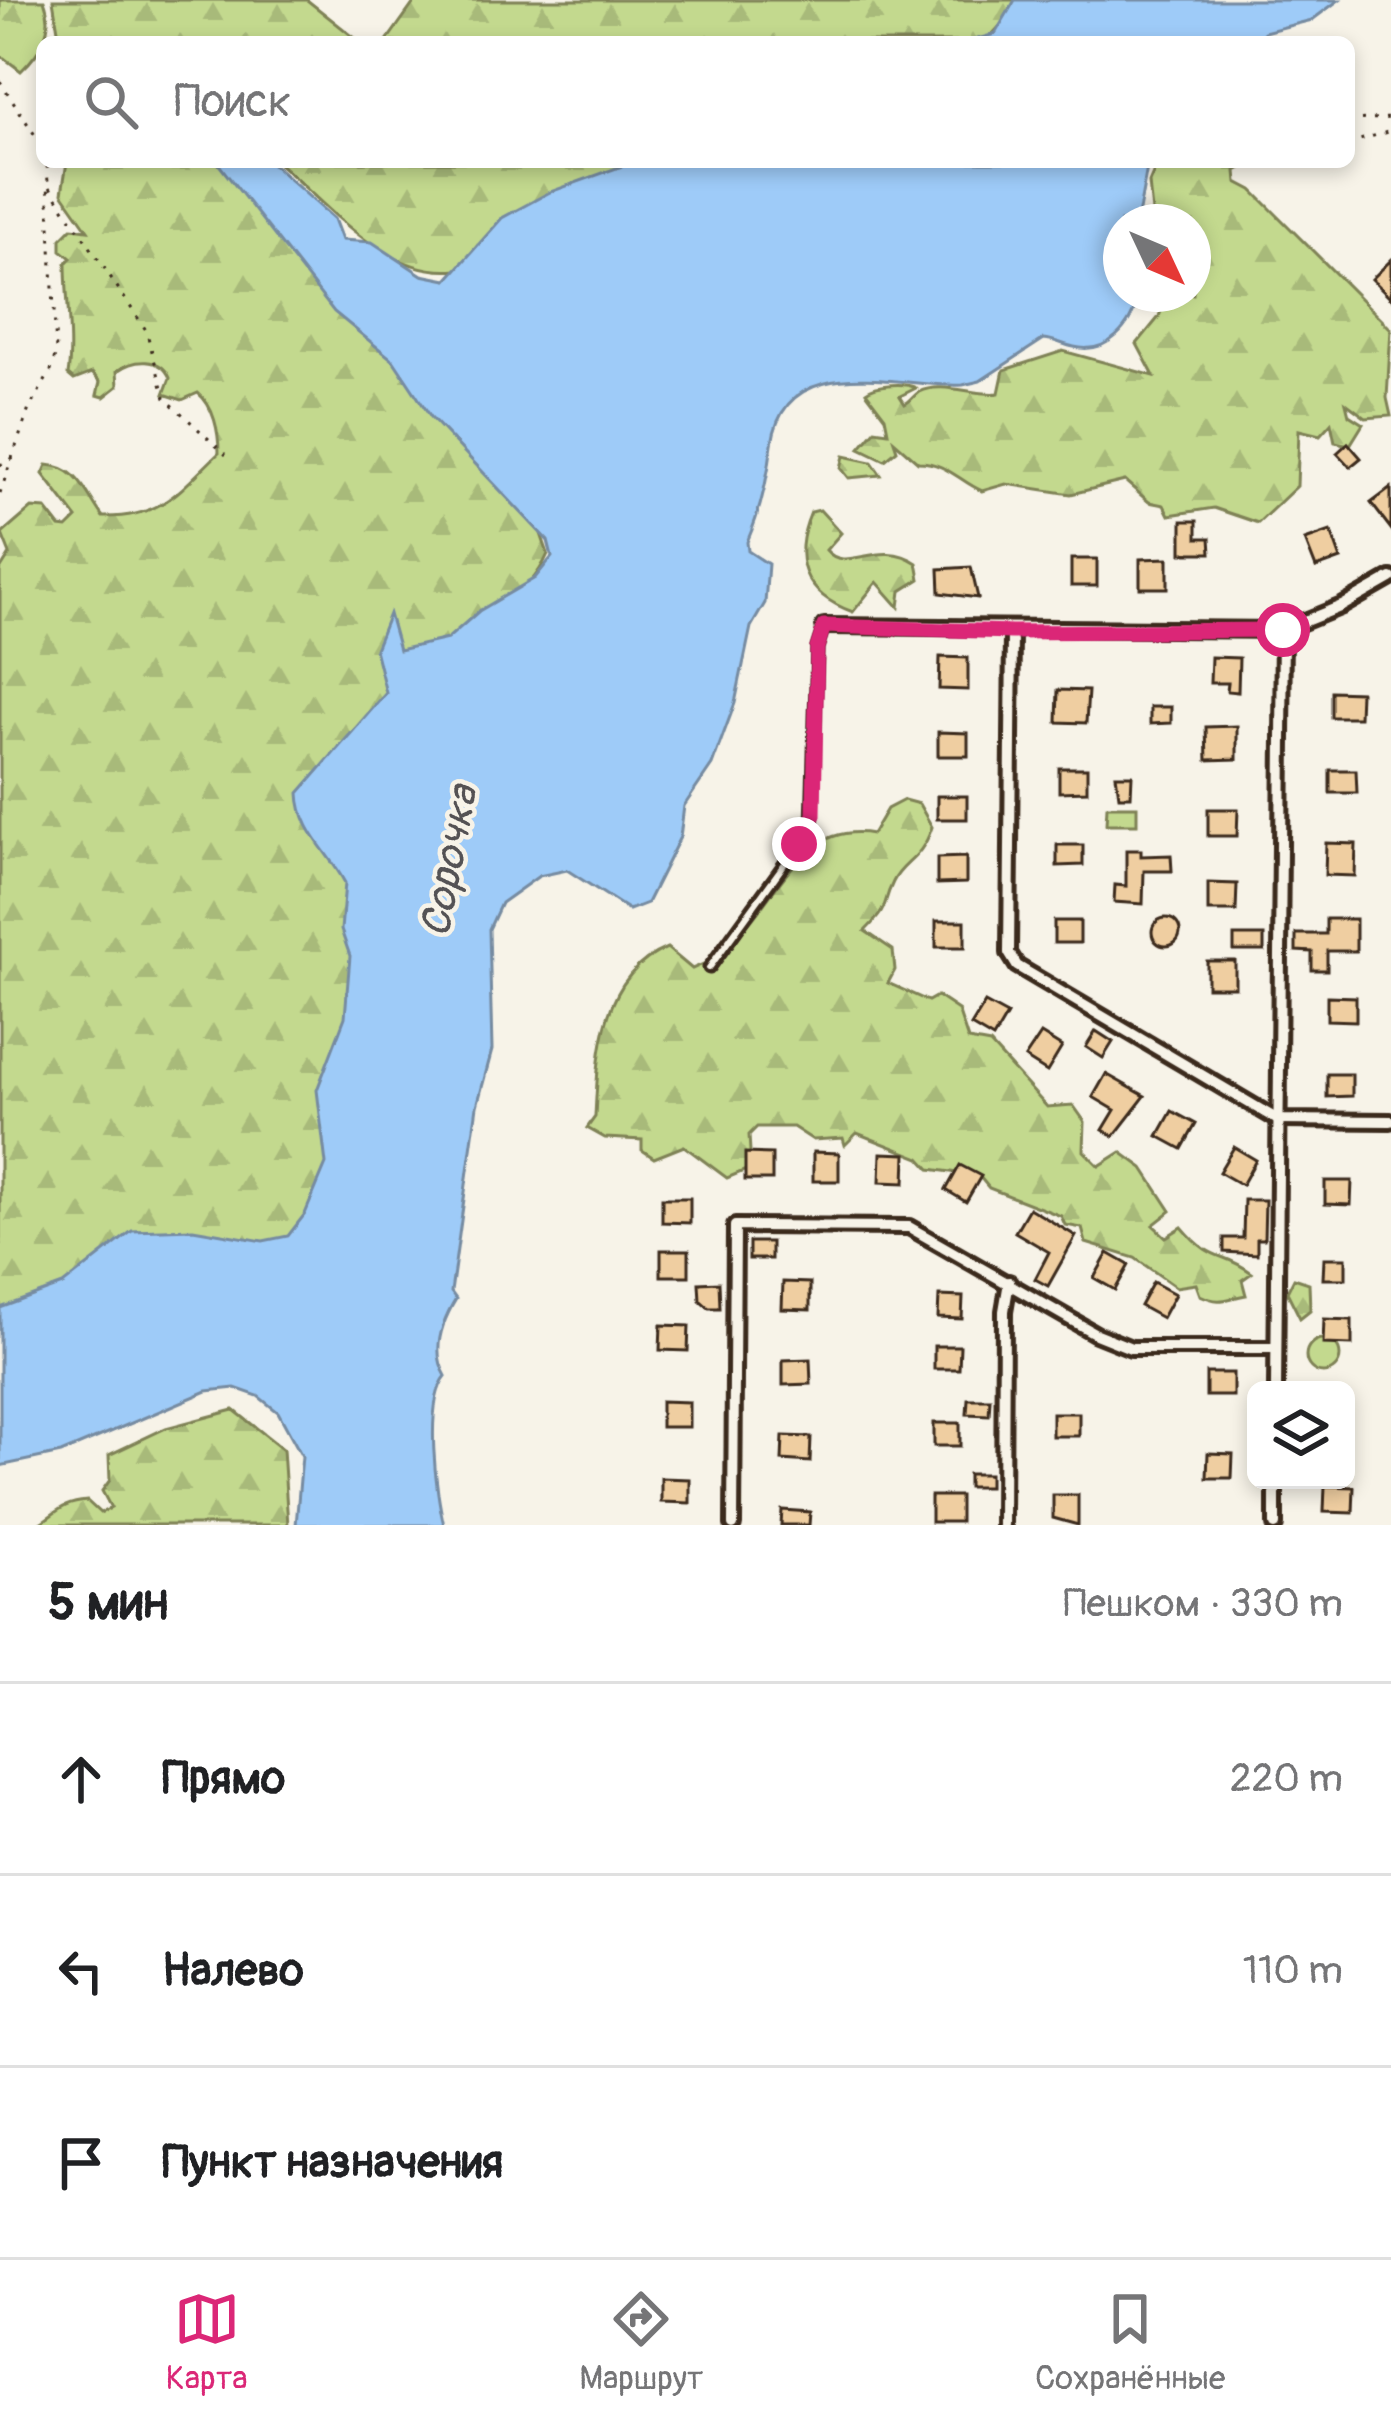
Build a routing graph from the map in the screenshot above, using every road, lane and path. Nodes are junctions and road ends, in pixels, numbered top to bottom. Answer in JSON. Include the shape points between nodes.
{"nodes":[{"id":1,"x":0,"y":81,"type":"edge"},
{"id":2,"x":1391,"y":118,"type":"edge"},
{"id":3,"x":1355,"y":120,"type":"edge"},
{"id":4,"x":1391,"y":131,"type":"edge"},
{"id":5,"x":36,"y":137,"type":"edge"},
{"id":6,"x":1355,"y":141,"type":"edge"},
{"id":7,"x":48,"y":168,"type":"edge"},
{"id":8,"x":49,"y":186,"type":"junction"},
{"id":9,"x":226,"y":455,"type":"dead end"},
{"id":10,"x":14,"y":458,"type":"junction"},
{"id":11,"x":0,"y":465,"type":"edge"},
{"id":12,"x":0,"y":493,"type":"edge"},
{"id":13,"x":1391,"y":578,"type":"edge"},
{"id":14,"x":824,"y":626,"type":"joint"},
{"id":15,"x":1283,"y":630,"type":"junction"},
{"id":16,"x":1012,"y":632,"type":"junction"},
{"id":17,"x":709,"y":968,"type":"dead end"},
{"id":18,"x":1278,"y":1120,"type":"junction"},
{"id":19,"x":1391,"y":1121,"type":"edge"},
{"id":20,"x":1009,"y":1282,"type":"junction"},
{"id":21,"x":1276,"y":1348,"type":"junction"},
{"id":22,"x":1276,"y":1381,"type":"edge"},
{"id":23,"x":1276,"y":1489,"type":"edge"},
{"id":24,"x":733,"y":1525,"type":"edge"},
{"id":25,"x":1003,"y":1525,"type":"edge"},
{"id":26,"x":1275,"y":1525,"type":"edge"}],
"edges":[{"from":1,"to":5,"type":"path"},
{"from":2,"to":3,"type":"path"},
{"from":4,"to":6,"type":"path"},
{"from":7,"to":8,"type":"path"},
{"from":8,"to":9,"type":"path","via":[[146,330],[165,398]]},
{"from":8,"to":10,"type":"path","via":[[56,352]]},
{"from":10,"to":11,"type":"path"},
{"from":10,"to":12,"type":"path"},
{"from":13,"to":15,"type":"street"},
{"from":14,"to":16,"type":"street"},
{"from":14,"to":17,"type":"lane","via":[[812,826]]},
{"from":15,"to":16,"type":"street"},
{"from":15,"to":18,"type":"street"},
{"from":16,"to":18,"type":"street","via":[[1012,959]]},
{"from":18,"to":19,"type":"street"},
{"from":18,"to":21,"type":"street"},
{"from":20,"to":21,"type":"street","via":[[1131,1348]]},
{"from":20,"to":24,"type":"street","via":[[910,1227],[735,1226]]},
{"from":20,"to":25,"type":"street"},
{"from":21,"to":22,"type":"street"},
{"from":23,"to":26,"type":"street"}]}
